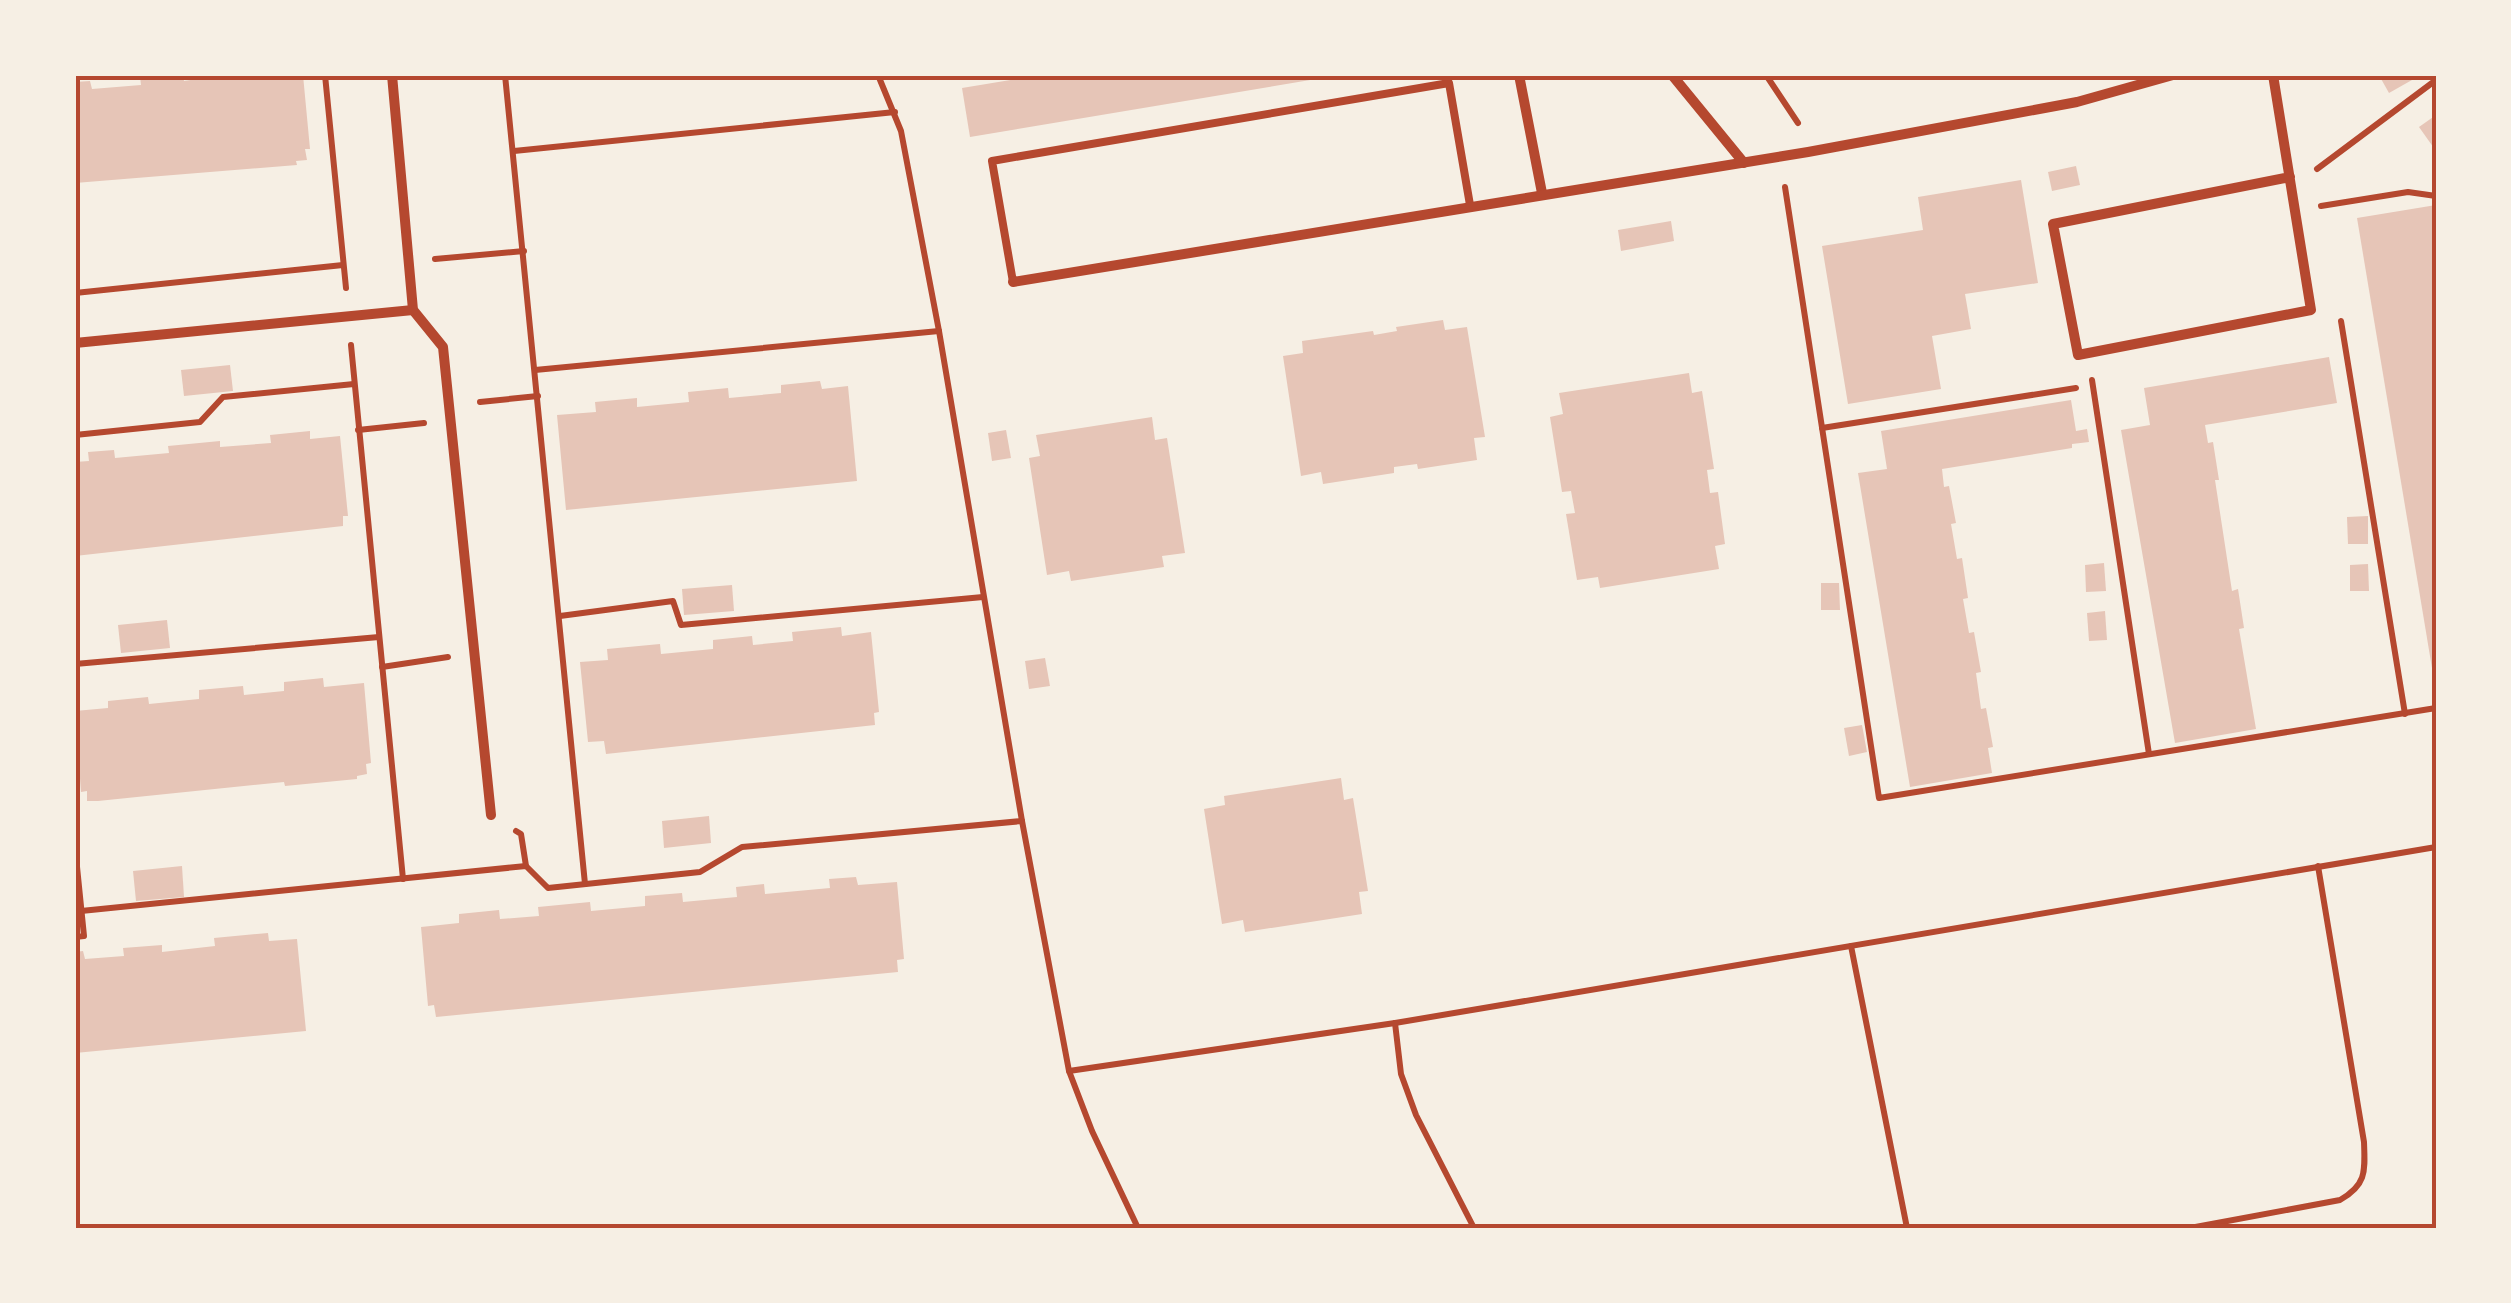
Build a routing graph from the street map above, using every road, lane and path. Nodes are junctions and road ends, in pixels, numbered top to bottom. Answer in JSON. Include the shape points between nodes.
{"nodes":[{"id":1,"x":325,"y":75,"type":"edge"},
{"id":2,"x":392,"y":75,"type":"edge"},
{"id":3,"x":505,"y":75,"type":"edge"},
{"id":4,"x":878,"y":75,"type":"edge"},
{"id":5,"x":1519,"y":75,"type":"edge"},
{"id":6,"x":1672,"y":75,"type":"edge"},
{"id":7,"x":1766,"y":75,"type":"edge"},
{"id":8,"x":2173,"y":75,"type":"edge"},
{"id":9,"x":2273,"y":75,"type":"edge"},
{"id":10,"x":2436,"y":80,"type":"edge"},
{"id":11,"x":895,"y":112,"type":"junction"},
{"id":12,"x":514,"y":150,"type":"junction"},
{"id":13,"x":1808,"y":152,"type":"junction"},
{"id":14,"x":1780,"y":156,"type":"junction"},
{"id":15,"x":1744,"y":163,"type":"junction"},
{"id":16,"x":2291,"y":183,"type":"junction"},
{"id":17,"x":1542,"y":193,"type":"junction"},
{"id":18,"x":2436,"y":196,"type":"edge"},
{"id":19,"x":1470,"y":205,"type":"junction"},
{"id":20,"x":2322,"y":206,"type":"junction"},
{"id":21,"x":2295,"y":210,"type":"junction"},
{"id":22,"x":2326,"y":225,"type":"dead end"},
{"id":23,"x":524,"y":252,"type":"junction"},
{"id":24,"x":408,"y":262,"type":"junction"},
{"id":25,"x":343,"y":265,"type":"junction"},
{"id":26,"x":1013,"y":282,"type":"joint"},
{"id":27,"x":75,"y":293,"type":"edge"},
{"id":28,"x":2338,"y":304,"type":"dead end"},
{"id":29,"x":413,"y":310,"type":"junction"},
{"id":30,"x":349,"y":317,"type":"junction"},
{"id":31,"x":940,"y":331,"type":"junction"},
{"id":32,"x":75,"y":343,"type":"edge"},
{"id":33,"x":2088,"y":353,"type":"junction"},
{"id":34,"x":535,"y":370,"type":"junction"},
{"id":35,"x":354,"y":384,"type":"junction"},
{"id":36,"x":2092,"y":386,"type":"junction"},
{"id":37,"x":538,"y":396,"type":"junction"},
{"id":38,"x":449,"y":406,"type":"junction"},
{"id":39,"x":450,"y":420,"type":"junction"},
{"id":40,"x":1822,"y":428,"type":"junction"},
{"id":41,"x":358,"y":430,"type":"junction"},
{"id":42,"x":75,"y":435,"type":"edge"},
{"id":43,"x":983,"y":597,"type":"junction"},
{"id":44,"x":560,"y":616,"type":"junction"},
{"id":45,"x":379,"y":637,"type":"junction"},
{"id":46,"x":474,"y":653,"type":"junction"},
{"id":47,"x":75,"y":664,"type":"edge"},
{"id":48,"x":382,"y":667,"type":"junction"},
{"id":49,"x":2436,"y":708,"type":"edge"},
{"id":50,"x":2405,"y":714,"type":"junction"},
{"id":51,"x":2148,"y":754,"type":"junction"},
{"id":52,"x":490,"y":815,"type":"dead end"},
{"id":53,"x":1022,"y":821,"type":"junction"},
{"id":54,"x":2436,"y":846,"type":"edge"},
{"id":55,"x":75,"y":847,"type":"edge"},
{"id":56,"x":2318,"y":866,"type":"junction"},
{"id":57,"x":403,"y":879,"type":"junction"},
{"id":58,"x":585,"y":884,"type":"junction"},
{"id":59,"x":81,"y":911,"type":"junction"},
{"id":60,"x":75,"y":937,"type":"edge"},
{"id":61,"x":1852,"y":946,"type":"junction"},
{"id":62,"x":1396,"y":1023,"type":"junction"},
{"id":63,"x":1069,"y":1071,"type":"junction"},
{"id":64,"x":1138,"y":1228,"type":"edge"},
{"id":65,"x":1474,"y":1228,"type":"edge"},
{"id":66,"x":1907,"y":1228,"type":"edge"},
{"id":67,"x":2190,"y":1228,"type":"edge"}],
"edges":[{"from":1,"to":25,"type":"path"},
{"from":2,"to":24,"type":"street"},
{"from":3,"to":12,"type":"path"},
{"from":4,"to":11,"type":"path"},
{"from":5,"to":17,"type":"street"},
{"from":6,"to":15,"type":"street"},
{"from":7,"to":13,"type":"path","via":[[1803,131]]},
{"from":8,"to":13,"type":"street","via":[[2077,102]]},
{"from":9,"to":16,"type":"street"},
{"from":10,"to":16,"type":"path"},
{"from":11,"to":12,"type":"path"},
{"from":11,"to":31,"type":"path"},
{"from":12,"to":23,"type":"path"},
{"from":13,"to":14,"type":"street"},
{"from":14,"to":15,"type":"street"},
{"from":14,"to":40,"type":"path"},
{"from":15,"to":17,"type":"street"},
{"from":16,"to":21,"type":"street"},
{"from":16,"to":33,"type":"street","via":[[2052,224],[2078,355]]},
{"from":17,"to":19,"type":"street"},
{"from":18,"to":20,"type":"path","via":[[2408,192]]},
{"from":19,"to":26,"type":"street"},
{"from":19,"to":26,"type":"lane","via":[[1449,83],[992,161]]},
{"from":20,"to":21,"type":"path"},
{"from":20,"to":22,"type":"path"},
{"from":21,"to":33,"type":"street","via":[[2311,310]]},
{"from":23,"to":24,"type":"path"},
{"from":23,"to":34,"type":"path"},
{"from":24,"to":29,"type":"street"},
{"from":25,"to":27,"type":"path"},
{"from":25,"to":30,"type":"path"},
{"from":28,"to":50,"type":"path"},
{"from":29,"to":30,"type":"street"},
{"from":29,"to":38,"type":"street","via":[[443,347]]},
{"from":30,"to":32,"type":"street"},
{"from":30,"to":35,"type":"path"},
{"from":31,"to":34,"type":"path"},
{"from":31,"to":43,"type":"path"},
{"from":33,"to":36,"type":"path"},
{"from":34,"to":37,"type":"path"},
{"from":35,"to":41,"type":"path"},
{"from":35,"to":42,"type":"path","via":[[223,398],[200,422]]},
{"from":36,"to":40,"type":"path"},
{"from":36,"to":51,"type":"path"},
{"from":37,"to":38,"type":"path"},
{"from":37,"to":44,"type":"path"},
{"from":38,"to":39,"type":"street"},
{"from":39,"to":41,"type":"path"},
{"from":39,"to":46,"type":"street"},
{"from":40,"to":51,"type":"path","via":[[1879,798]]},
{"from":41,"to":45,"type":"path"},
{"from":43,"to":44,"type":"path","via":[[682,624],[673,601]]},
{"from":43,"to":53,"type":"path"},
{"from":44,"to":58,"type":"path"},
{"from":45,"to":47,"type":"path"},
{"from":45,"to":48,"type":"path"},
{"from":46,"to":48,"type":"path"},
{"from":46,"to":52,"type":"street"},
{"from":48,"to":57,"type":"path"},
{"from":49,"to":50,"type":"path"},
{"from":50,"to":51,"type":"path"},
{"from":53,"to":58,"type":"path","via":[[742,847],[700,872]]},
{"from":53,"to":63,"type":"path"},
{"from":54,"to":56,"type":"path"},
{"from":55,"to":59,"type":"path"},
{"from":56,"to":61,"type":"path"},
{"from":56,"to":67,"type":"path","via":[[2365,1172],[2356,1192],[2340,1200]]},
{"from":57,"to":58,"type":"path","via":[[526,866],[548,888]]},
{"from":57,"to":59,"type":"path"},
{"from":59,"to":60,"type":"path","via":[[84,936]]},
{"from":61,"to":62,"type":"path"},
{"from":61,"to":66,"type":"path"},
{"from":62,"to":63,"type":"path"},
{"from":62,"to":65,"type":"path","via":[[1400,1074]]},
{"from":63,"to":64,"type":"path"}]}
